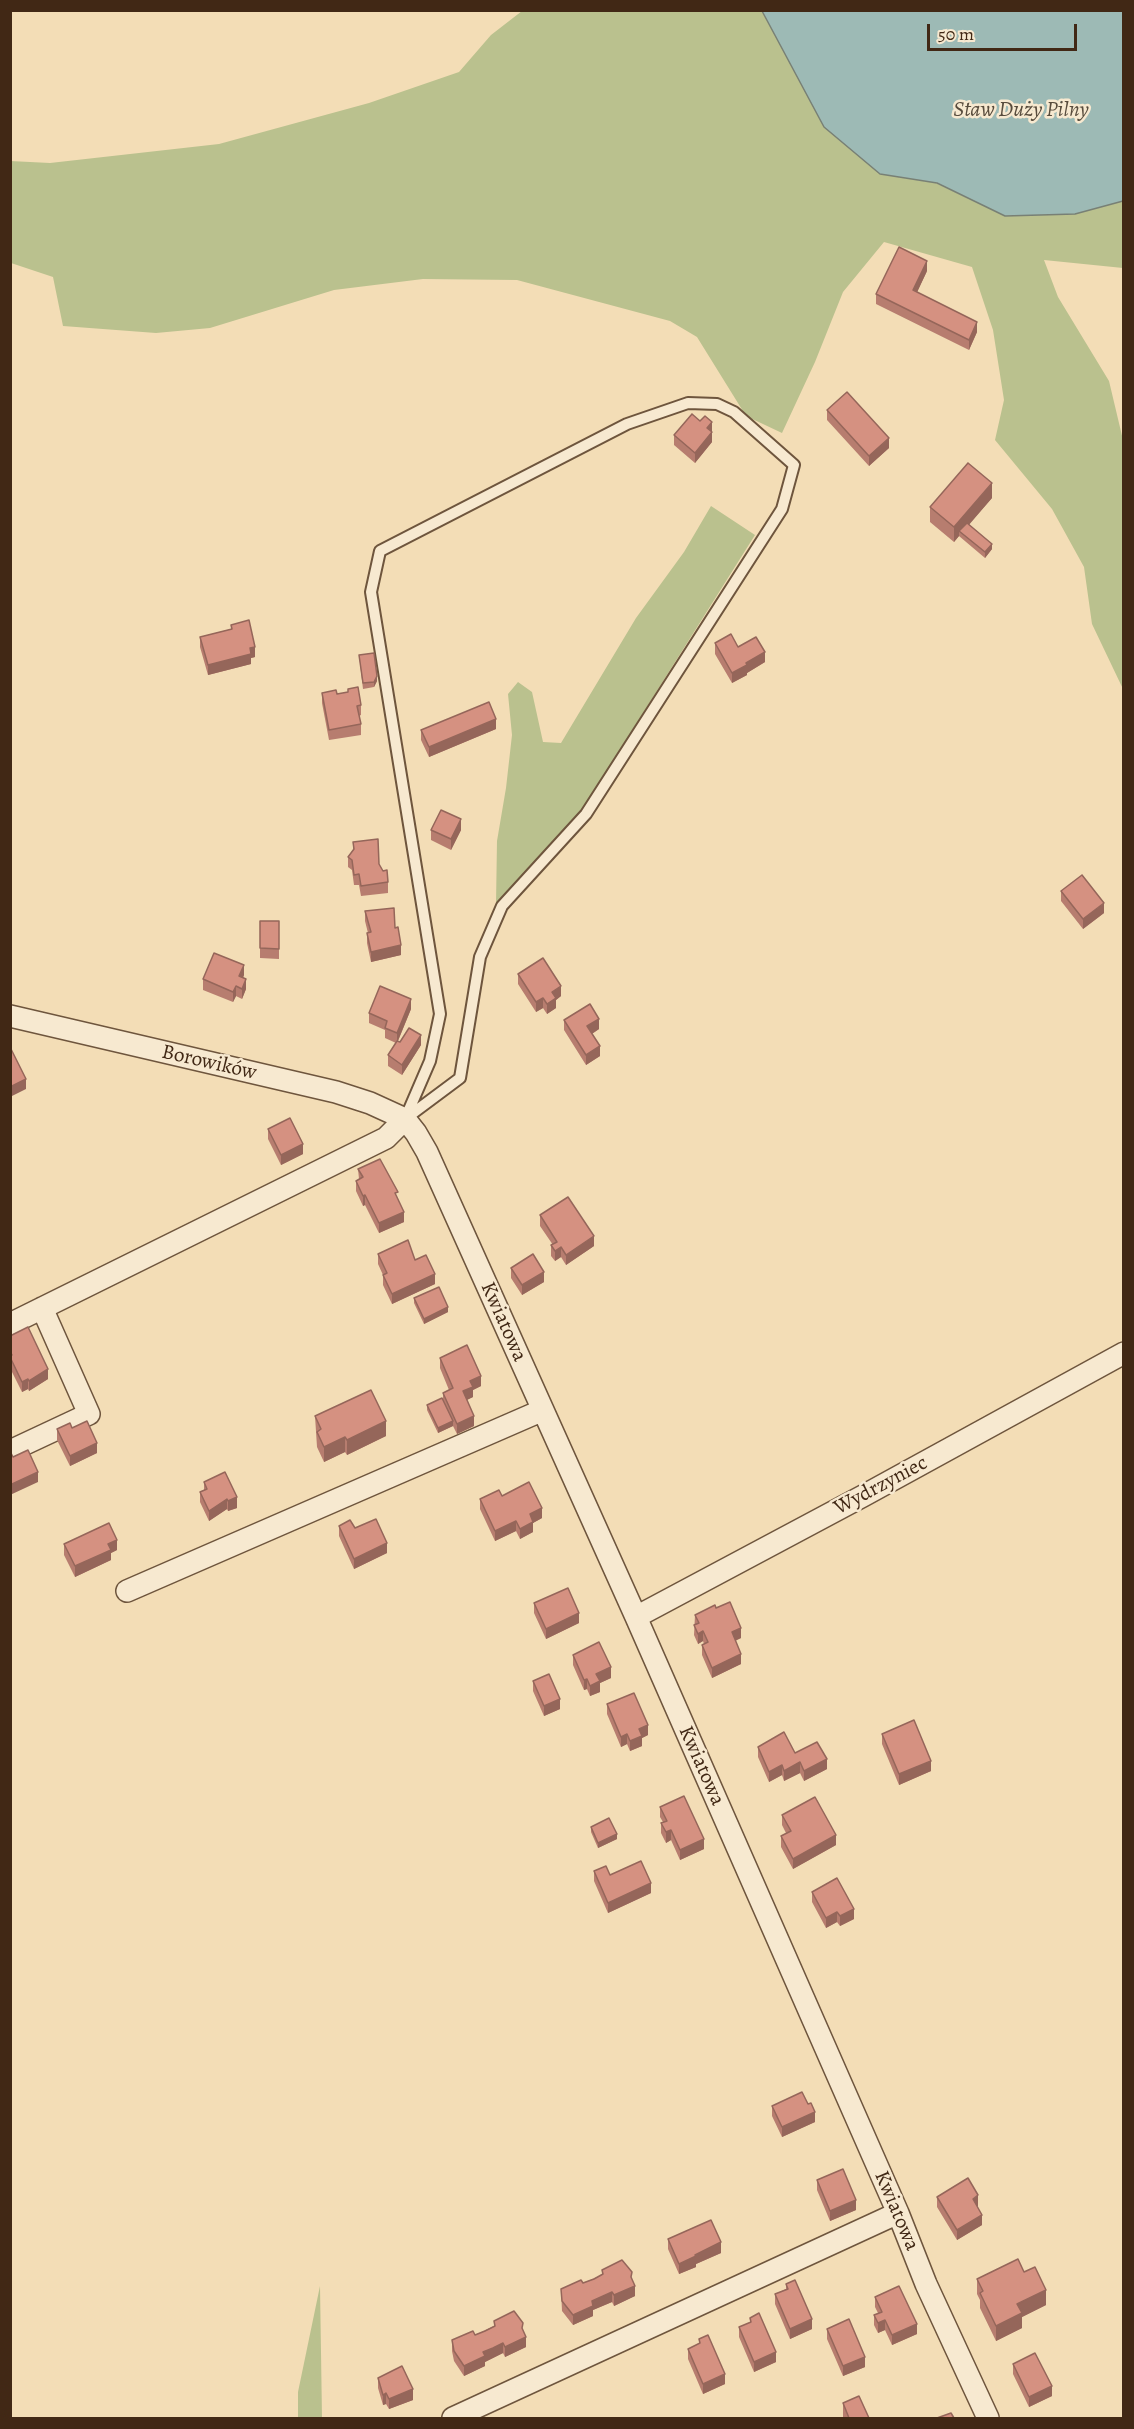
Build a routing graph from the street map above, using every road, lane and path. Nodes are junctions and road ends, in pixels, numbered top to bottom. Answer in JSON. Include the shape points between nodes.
{"nodes":[{"id":1,"x":10,"y":1016,"type":"edge"},
{"id":2,"x":405,"y":1119,"type":"junction"},
{"id":3,"x":42,"y":1308,"type":"junction"},
{"id":4,"x":10,"y":1324,"type":"edge"},
{"id":5,"x":1124,"y":1353,"type":"edge"},
{"id":6,"x":543,"y":1410,"type":"junction"},
{"id":7,"x":10,"y":1451,"type":"edge"},
{"id":8,"x":127,"y":1591,"type":"dead end"},
{"id":9,"x":636,"y":1617,"type":"junction"},
{"id":10,"x":898,"y":2213,"type":"junction"},
{"id":11,"x":453,"y":2418,"type":"edge"},
{"id":12,"x":988,"y":2418,"type":"edge"}],
"edges":[{"from":1,"to":2,"type":"street","name":"Borowików","via":[[336,1092]]},
{"from":2,"to":2,"type":"lane","via":[[430,1061],[440,1014],[371,592],[380,551],[627,424],[688,403],[717,404],[734,412],[794,465],[782,509],[586,814],[502,906],[480,957],[460,1078]]},
{"from":2,"to":3,"type":"street","via":[[386,1138]]},
{"from":2,"to":6,"type":"street","name":"Kwiatowa","via":[[427,1152]]},
{"from":3,"to":4,"type":"street"},
{"from":3,"to":7,"type":"street","via":[[88,1413]]},
{"from":5,"to":9,"type":"street","name":"Wydrzyniec"},
{"from":6,"to":8,"type":"street"},
{"from":6,"to":9,"type":"street","name":"Kwiatowa"},
{"from":9,"to":10,"type":"street","name":"Kwiatowa"},
{"from":10,"to":11,"type":"street"},
{"from":10,"to":12,"type":"street","name":"Kwiatowa"}]}
